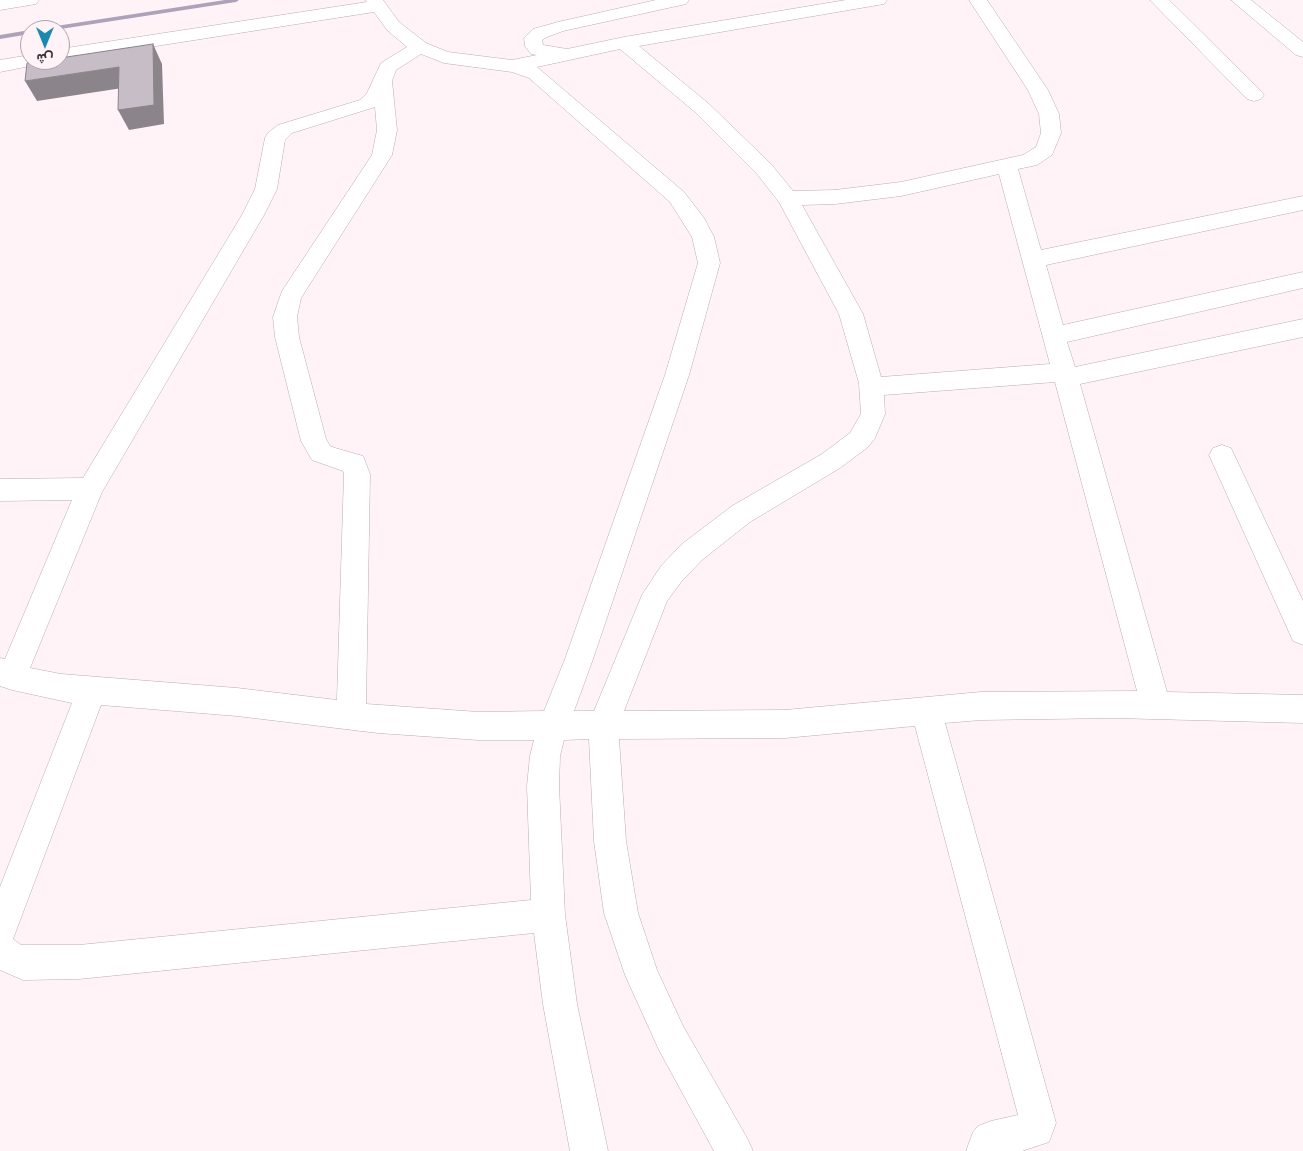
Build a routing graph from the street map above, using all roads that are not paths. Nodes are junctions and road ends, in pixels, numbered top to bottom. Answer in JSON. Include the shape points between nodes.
{"nodes":[{"id":1,"x":30,"y":0,"type":"edge"},
{"id":2,"x":680,"y":0,"type":"edge"},
{"id":3,"x":878,"y":0,"type":"edge"},
{"id":4,"x":978,"y":0,"type":"edge"},
{"id":5,"x":1159,"y":0,"type":"edge"},
{"id":6,"x":1240,"y":0,"type":"edge"},
{"id":7,"x":376,"y":3,"type":"edge"},
{"id":8,"x":0,"y":5,"type":"edge"},
{"id":9,"x":624,"y":43,"type":"junction"},
{"id":10,"x":419,"y":47,"type":"junction"},
{"id":11,"x":1303,"y":51,"type":"edge"},
{"id":12,"x":70,"y":53,"type":"edge"},
{"id":13,"x":569,"y":54,"type":"junction"},
{"id":14,"x":20,"y":62,"type":"edge"},
{"id":15,"x":0,"y":66,"type":"edge"},
{"id":16,"x":512,"y":66,"type":"junction"},
{"id":17,"x":382,"y":79,"type":"junction"},
{"id":18,"x":1254,"y":95,"type":"dead end"},
{"id":19,"x":1007,"y":166,"type":"junction"},
{"id":20,"x":787,"y":198,"type":"junction"},
{"id":21,"x":1303,"y":203,"type":"edge"},
{"id":22,"x":1033,"y":260,"type":"junction"},
{"id":23,"x":1303,"y":280,"type":"edge"},
{"id":24,"x":1303,"y":328,"type":"edge"},
{"id":25,"x":1054,"y":336,"type":"junction"},
{"id":26,"x":1065,"y":375,"type":"junction"},
{"id":27,"x":871,"y":387,"type":"junction"},
{"id":28,"x":1222,"y":455,"type":"dead end"},
{"id":29,"x":90,"y":489,"type":"junction"},
{"id":30,"x":0,"y":490,"type":"edge"},
{"id":31,"x":1303,"y":632,"type":"edge"},
{"id":32,"x":6,"y":674,"type":"edge"},
{"id":33,"x":92,"y":690,"type":"junction"},
{"id":34,"x":1156,"y":705,"type":"junction"},
{"id":35,"x":1303,"y":709,"type":"edge"},
{"id":36,"x":926,"y":710,"type":"junction"},
{"id":37,"x":351,"y":716,"type":"junction"},
{"id":38,"x":553,"y":726,"type":"junction"},
{"id":39,"x":604,"y":726,"type":"junction"},
{"id":40,"x":548,"y":915,"type":"junction"},
{"id":41,"x":0,"y":929,"type":"edge"},
{"id":42,"x":0,"y":950,"type":"edge"},
{"id":43,"x":589,"y":1151,"type":"edge"},
{"id":44,"x":734,"y":1151,"type":"edge"},
{"id":45,"x":984,"y":1151,"type":"edge"}],
"edges":[{"from":1,"to":8,"type":"street"},
{"from":2,"to":13,"type":"street","via":[[558,27],[533,38],[538,50]]},
{"from":3,"to":9,"type":"street"},
{"from":4,"to":19,"type":"street","via":[[1038,90],[1049,114],[1051,133],[1045,150],[1030,160]]},
{"from":5,"to":18,"type":"street"},
{"from":6,"to":11,"type":"street"},
{"from":7,"to":10,"type":"street","via":[[393,26]]},
{"from":7,"to":12,"type":"street"},
{"from":9,"to":13,"type":"street"},
{"from":9,"to":20,"type":"street","via":[[728,133]]},
{"from":10,"to":16,"type":"street","via":[[444,57]]},
{"from":10,"to":17,"type":"street","via":[[390,64]]},
{"from":13,"to":16,"type":"street"},
{"from":14,"to":15,"type":"street"},
{"from":16,"to":38,"type":"street","via":[[536,74],[677,197],[696,223],[709,263],[678,375]]},
{"from":17,"to":29,"type":"street","via":[[376,95],[366,104],[285,129],[275,138],[266,189],[253,215]]},
{"from":17,"to":37,"type":"street","via":[[388,130],[382,155],[290,297],[285,317],[287,337],[314,441],[329,457],[354,463],[357,474]]},
{"from":19,"to":20,"type":"street","via":[[901,189]]},
{"from":19,"to":22,"type":"street"},
{"from":20,"to":27,"type":"street","via":[[851,314]]},
{"from":21,"to":22,"type":"street"},
{"from":22,"to":25,"type":"street"},
{"from":23,"to":25,"type":"street"},
{"from":24,"to":26,"type":"street"},
{"from":25,"to":26,"type":"street"},
{"from":26,"to":27,"type":"street"},
{"from":26,"to":34,"type":"street"},
{"from":27,"to":39,"type":"street","via":[[872,414],[859,440],[831,461],[741,514],[692,552],[671,574],[656,595]]},
{"from":28,"to":31,"type":"street"},
{"from":29,"to":30,"type":"street"},
{"from":29,"to":32,"type":"street"},
{"from":32,"to":33,"type":"street","via":[[61,688]]},
{"from":33,"to":37,"type":"street","via":[[237,702]]},
{"from":33,"to":41,"type":"street"},
{"from":34,"to":35,"type":"street"},
{"from":34,"to":36,"type":"street","via":[[981,706]]},
{"from":36,"to":39,"type":"street","via":[[785,724]]},
{"from":36,"to":45,"type":"street","via":[[1038,1123],[1036,1129],[991,1139]]},
{"from":37,"to":38,"type":"street","via":[[479,726]]},
{"from":38,"to":39,"type":"street"},
{"from":38,"to":40,"type":"street","via":[[545,756],[543,786]]},
{"from":39,"to":44,"type":"street","via":[[610,841],[621,913],[642,975],[659,1011]]},
{"from":40,"to":42,"type":"street","via":[[80,962],[24,963]]},
{"from":40,"to":43,"type":"street","via":[[560,1004]]}]}
